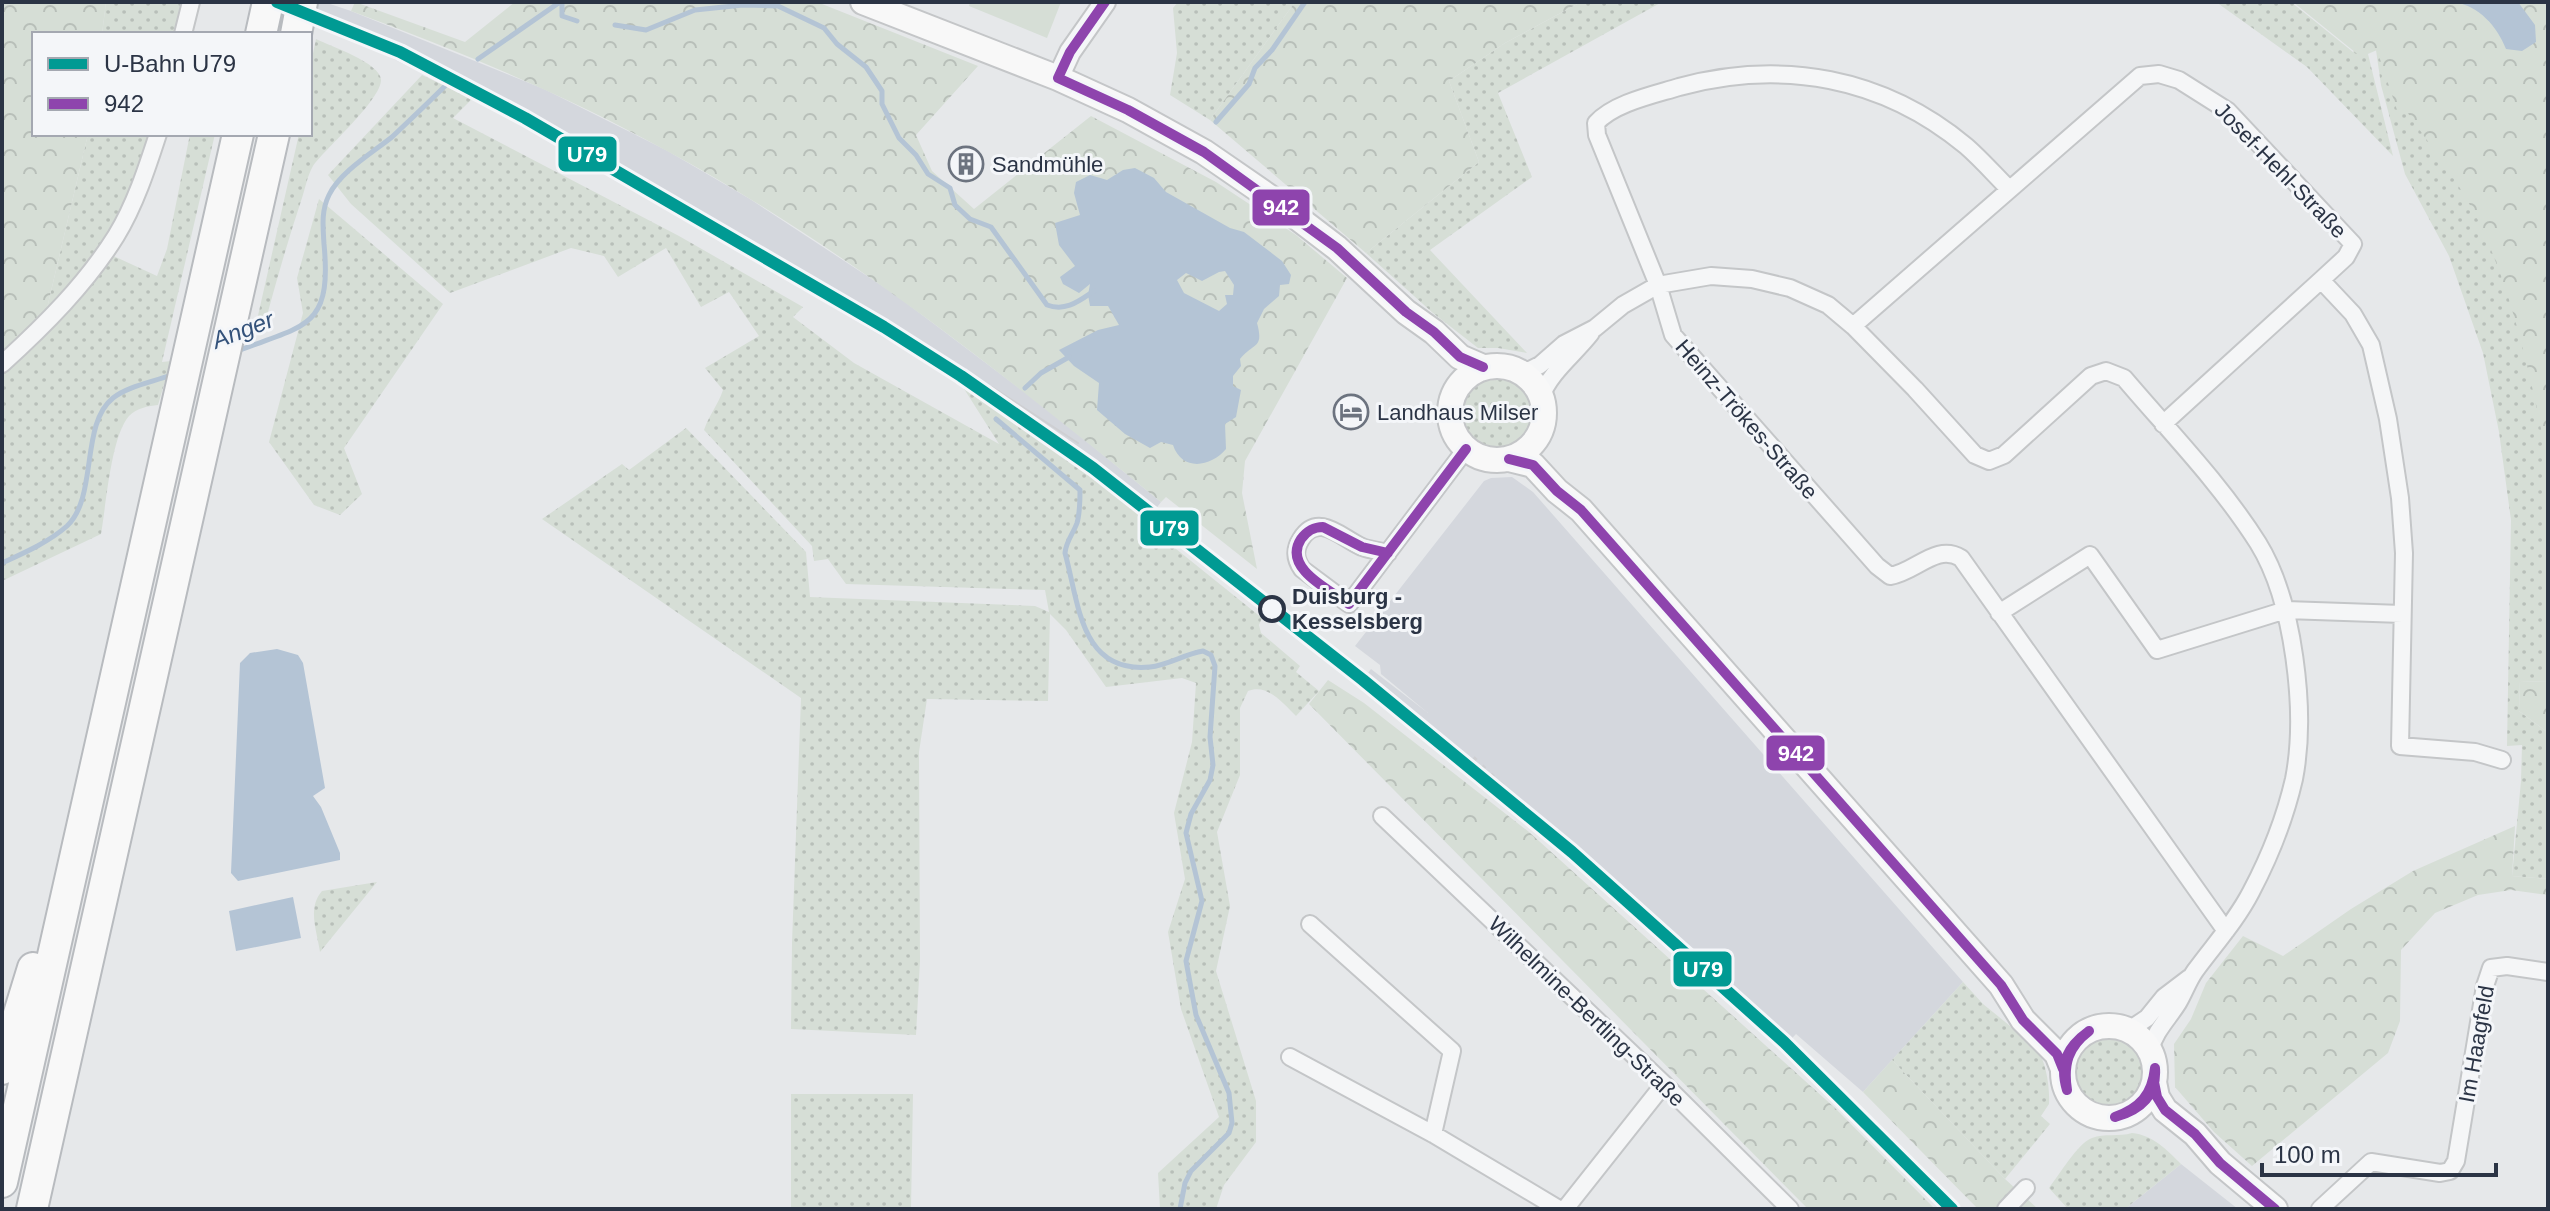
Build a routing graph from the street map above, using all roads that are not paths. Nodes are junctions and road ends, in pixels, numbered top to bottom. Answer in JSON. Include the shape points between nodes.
{"nodes":[{"id":1,"x":191,"y":2,"type":"edge"},
{"id":2,"x":268,"y":2,"type":"edge"},
{"id":3,"x":302,"y":2,"type":"edge"},
{"id":4,"x":863,"y":2,"type":"edge"},
{"id":5,"x":1105,"y":2,"type":"edge"},
{"id":6,"x":184,"y":32,"type":"edge"},
{"id":7,"x":261,"y":32,"type":"edge"},
{"id":8,"x":296,"y":32,"type":"edge"},
{"id":9,"x":1058,"y":78,"type":"junction"},
{"id":10,"x":157,"y":136,"type":"edge"},
{"id":11,"x":238,"y":136,"type":"edge"},
{"id":12,"x":274,"y":136,"type":"edge"},
{"id":13,"x":2009,"y":189,"type":"junction"},
{"id":14,"x":2321,"y":280,"type":"junction"},
{"id":15,"x":1658,"y":285,"type":"junction"},
{"id":16,"x":1406,"y":312,"type":"junction"},
{"id":17,"x":1853,"y":326,"type":"junction"},
{"id":18,"x":1595,"y":328,"type":"junction"},
{"id":19,"x":2,"y":364,"type":"edge"},
{"id":20,"x":1483,"y":367,"type":"junction"},
{"id":21,"x":1518,"y":370,"type":"junction"},
{"id":22,"x":1454,"y":392,"type":"junction"},
{"id":23,"x":1541,"y":397,"type":"junction"},
{"id":24,"x":2163,"y":424,"type":"junction"},
{"id":25,"x":1540,"y":433,"type":"junction"},
{"id":26,"x":1466,"y":449,"type":"junction"},
{"id":27,"x":1509,"y":459,"type":"junction"},
{"id":28,"x":1581,"y":510,"type":"junction"},
{"id":29,"x":1388,"y":553,"type":"junction"},
{"id":30,"x":2286,"y":610,"type":"junction"},
{"id":31,"x":1999,"y":613,"type":"junction"},
{"id":32,"x":2402,"y":614,"type":"junction"},
{"id":33,"x":2502,"y":760,"type":"dead end"},
{"id":34,"x":1382,"y":816,"type":"dead end"},
{"id":35,"x":80,"y":830,"type":"junction"},
{"id":36,"x":1310,"y":924,"type":"dead end"},
{"id":37,"x":2226,"y":931,"type":"junction"},
{"id":38,"x":2548,"y":972,"type":"edge"},
{"id":39,"x":2193,"y":974,"type":"junction"},
{"id":40,"x":2001,"y":985,"type":"junction"},
{"id":41,"x":2129,"y":1030,"type":"junction"},
{"id":42,"x":2081,"y":1035,"type":"junction"},
{"id":43,"x":2150,"y":1050,"type":"junction"},
{"id":44,"x":1290,"y":1057,"type":"dead end"},
{"id":45,"x":2,"y":1069,"type":"edge"},
{"id":46,"x":2063,"y":1069,"type":"junction"},
{"id":47,"x":62,"y":1077,"type":"junction"},
{"id":48,"x":2154,"y":1082,"type":"junction"},
{"id":49,"x":1664,"y":1084,"type":"junction"},
{"id":50,"x":2128,"y":1114,"type":"junction"},
{"id":51,"x":1433,"y":1134,"type":"junction"},
{"id":52,"x":2220,"y":1163,"type":"junction"},
{"id":53,"x":2,"y":1182,"type":"edge"},
{"id":54,"x":2026,"y":1188,"type":"dead end"},
{"id":55,"x":1570,"y":1206,"type":"edge"},
{"id":56,"x":32,"y":1209,"type":"edge"},
{"id":57,"x":48,"y":1209,"type":"edge"},
{"id":58,"x":1790,"y":1209,"type":"edge"},
{"id":59,"x":2006,"y":1209,"type":"edge"},
{"id":60,"x":2275,"y":1209,"type":"edge"},
{"id":61,"x":2320,"y":1209,"type":"edge"}],
"edges":[{"from":1,"to":6,"type":"street"},
{"from":2,"to":7,"type":"highway"},
{"from":3,"to":8,"type":"highway"},
{"from":4,"to":9,"type":"main road"},
{"from":5,"to":9,"type":"street"},
{"from":9,"to":16,"type":"main road","via":[[1204,152],[1337,248]]},
{"from":10,"to":19,"type":"street","via":[[117,234],[69,297]]},
{"from":11,"to":35,"type":"highway"},
{"from":12,"to":47,"type":"highway"},
{"from":13,"to":14,"type":"street","name":"Josef-Hehl-Straße","via":[[2140,76],[2159,74],[2179,80],[2228,111],[2353,244]]},
{"from":13,"to":15,"type":"street","name":"Heinz-Trökes-Straße","via":[[1943,128],[1878,93],[1803,74],[1713,78],[1656,94],[1604,114],[1596,123]]},
{"from":13,"to":17,"type":"street","name":"Josef-Hehl-Straße"},
{"from":14,"to":24,"type":"street","name":"Josef-Hehl-Straße"},
{"from":14,"to":32,"type":"street","via":[[2353,314],[2379,372],[2400,498]]},
{"from":15,"to":17,"type":"street","via":[[1711,276],[1752,279],[1828,305]]},
{"from":15,"to":18,"type":"street"},
{"from":15,"to":31,"type":"street","name":"Heinz-Trökes-Straße","via":[[1673,335],[1877,566],[1890,576],[1905,574],[1938,553],[1951,552],[1961,558]]},
{"from":16,"to":20,"type":"main road","via":[[1460,357]]},
{"from":16,"to":22,"type":"main road","via":[[1448,368]]},
{"from":17,"to":24,"type":"street","via":[[1975,455],[1989,461],[2004,455],[2091,376],[2106,371],[2124,378]]},
{"from":18,"to":21,"type":"street","via":[[1564,344],[1540,365]]},
{"from":18,"to":23,"type":"street","via":[[1551,377]]},
{"from":20,"to":21,"type":"main road"},
{"from":20,"to":22,"type":"main road"},
{"from":21,"to":23,"type":"main road"},
{"from":22,"to":26,"type":"main road","via":[[1450,423]]},
{"from":23,"to":25,"type":"main road"},
{"from":24,"to":30,"type":"street","via":[[2219,487],[2260,545]]},
{"from":25,"to":27,"type":"main road","via":[[1529,448]]},
{"from":25,"to":28,"type":"main road","via":[[1546,456],[1566,479]]},
{"from":26,"to":27,"type":"main road","via":[[1487,459]]},
{"from":26,"to":29,"type":"street"},
{"from":27,"to":28,"type":"main road","via":[[1533,465]]},
{"from":28,"to":40,"type":"main road"},
{"from":29,"to":29,"type":"street","via":[[1362,547],[1326,527],[1303,535],[1295,552],[1302,569],[1349,604]]},
{"from":30,"to":31,"type":"street","via":[[2157,650],[2090,555]]},
{"from":30,"to":32,"type":"street"},
{"from":30,"to":37,"type":"street","via":[[2299,709],[2294,776],[2270,852]]},
{"from":31,"to":37,"type":"street","name":"Heinz-Trökes-Straße"},
{"from":32,"to":33,"type":"street","via":[[2400,746],[2475,752]]},
{"from":34,"to":49,"type":"street","name":"Wilhelmine-Bertling-Straße"},
{"from":35,"to":45,"type":"highway"},
{"from":35,"to":53,"type":"highway"},
{"from":36,"to":51,"type":"street","via":[[1452,1051]]},
{"from":37,"to":39,"type":"street"},
{"from":38,"to":61,"type":"street","name":"Im Haagfeld","via":[[2491,968],[2450,1171],[2371,1162]]},
{"from":39,"to":41,"type":"street"},
{"from":39,"to":43,"type":"street"},
{"from":40,"to":42,"type":"main road","via":[[2055,1028]]},
{"from":40,"to":46,"type":"main road","via":[[2023,1020],[2057,1054]]},
{"from":41,"to":42,"type":"main road","via":[[2104,1026]]},
{"from":41,"to":43,"type":"main road"},
{"from":42,"to":46,"type":"main road"},
{"from":43,"to":48,"type":"main road"},
{"from":44,"to":51,"type":"street"},
{"from":46,"to":50,"type":"main road","via":[[2067,1091],[2080,1109],[2102,1118]]},
{"from":47,"to":56,"type":"highway"},
{"from":47,"to":57,"type":"highway"},
{"from":48,"to":50,"type":"main road","via":[[2144,1102]]},
{"from":48,"to":52,"type":"main road","via":[[2165,1110]]},
{"from":49,"to":55,"type":"street"},
{"from":49,"to":58,"type":"street","name":"Wilhelmine-Bertling-Straße"},
{"from":50,"to":52,"type":"main road","via":[[2156,1121]]},
{"from":51,"to":55,"type":"street"},
{"from":52,"to":60,"type":"main road"},
{"from":54,"to":59,"type":"street"}]}
